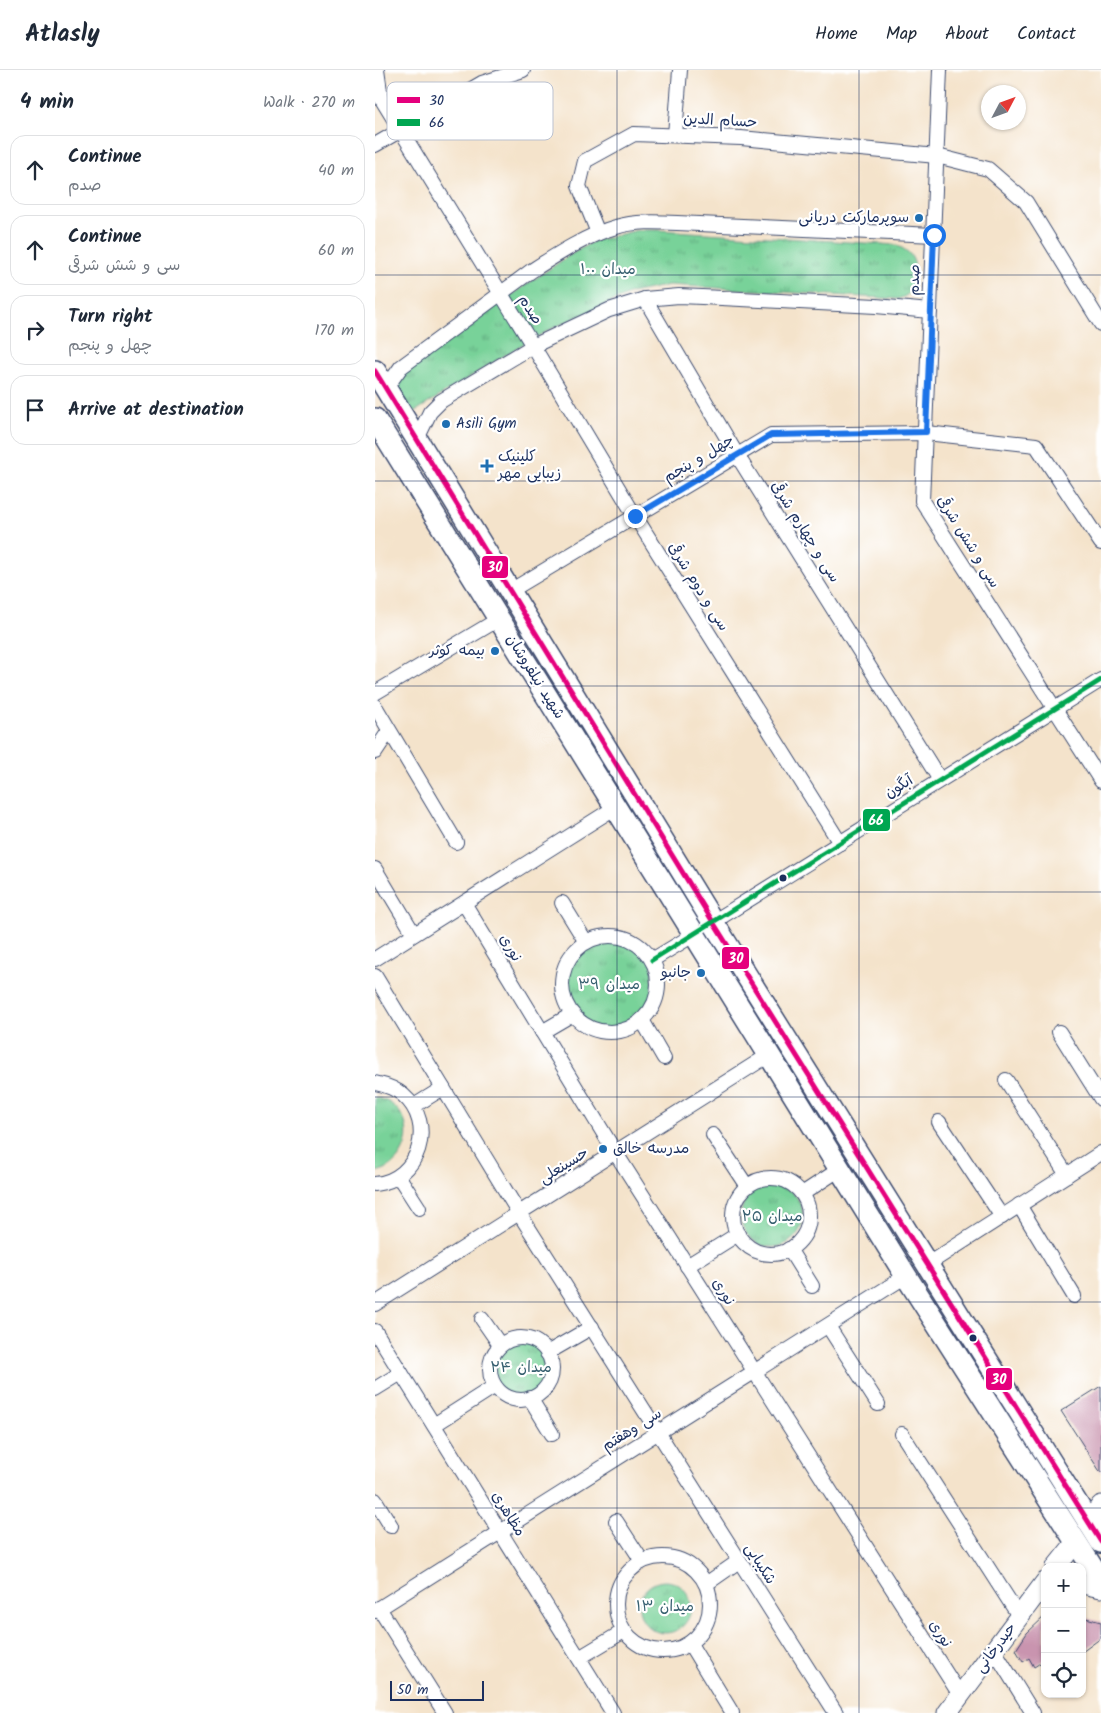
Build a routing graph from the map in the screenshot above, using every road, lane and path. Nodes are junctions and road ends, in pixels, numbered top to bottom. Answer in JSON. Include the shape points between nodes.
{"nodes":[{"id":1,"x":377,"y":70,"type":"edge"},
{"id":2,"x":523,"y":70,"type":"edge"},
{"id":3,"x":681,"y":70,"type":"edge"},
{"id":4,"x":940,"y":70,"type":"edge"},
{"id":5,"x":485,"y":82,"type":"edge"},
{"id":6,"x":387,"y":108,"type":"edge"},
{"id":7,"x":675,"y":135,"type":"junction"},
{"id":8,"x":387,"y":137,"type":"edge"},
{"id":9,"x":407,"y":140,"type":"edge"},
{"id":10,"x":375,"y":144,"type":"edge"},
{"id":11,"x":937,"y":156,"type":"junction"},
{"id":12,"x":598,"y":233,"type":"junction"},
{"id":13,"x":934,"y":235,"type":"junction"},
{"id":14,"x":506,"y":290,"type":"junction"},
{"id":15,"x":645,"y":298,"type":"junction"},
{"id":16,"x":930,"y":311,"type":"junction"},
{"id":17,"x":1101,"y":324,"type":"edge"},
{"id":18,"x":539,"y":343,"type":"junction"},
{"id":19,"x":375,"y":366,"type":"edge"},
{"id":20,"x":399,"y":368,"type":"junction"},
{"id":21,"x":379,"y":385,"type":"edge"},
{"id":22,"x":398,"y":408,"type":"junction"},
{"id":23,"x":376,"y":421,"type":"edge"},
{"id":24,"x":926,"y":432,"type":"junction"},
{"id":25,"x":417,"y":439,"type":"junction"},
{"id":26,"x":385,"y":448,"type":"edge"},
{"id":27,"x":737,"y":455,"type":"junction"},
{"id":28,"x":635,"y":516,"type":"junction"},
{"id":29,"x":1101,"y":543,"type":"edge"},
{"id":30,"x":510,"y":591,"type":"junction"},
{"id":31,"x":499,"y":619,"type":"junction"},
{"id":32,"x":1101,"y":680,"type":"edge"},
{"id":33,"x":375,"y":693,"type":"edge"},
{"id":34,"x":375,"y":706,"type":"edge"},
{"id":35,"x":1054,"y":710,"type":"junction"},
{"id":36,"x":389,"y":731,"type":"junction"},
{"id":37,"x":375,"y":752,"type":"edge"},
{"id":38,"x":940,"y":780,"type":"junction"},
{"id":39,"x":1101,"y":782,"type":"edge"},
{"id":40,"x":616,"y":807,"type":"junction"},
{"id":41,"x":456,"y":842,"type":"dead end"},
{"id":42,"x":840,"y":843,"type":"junction"},
{"id":43,"x":375,"y":870,"type":"edge"},
{"id":44,"x":464,"y":903,"type":"junction"},
{"id":45,"x":562,"y":904,"type":"dead end"},
{"id":46,"x":713,"y":922,"type":"junction"},
{"id":47,"x":414,"y":934,"type":"junction"},
{"id":48,"x":695,"y":934,"type":"junction"},
{"id":49,"x":586,"y":942,"type":"junction"},
{"id":50,"x":375,"y":959,"type":"edge"},
{"id":51,"x":652,"y":960,"type":"junction"},
{"id":52,"x":375,"y":976,"type":"edge"},
{"id":53,"x":571,"y":1015,"type":"junction"},
{"id":54,"x":642,"y":1020,"type":"junction"},
{"id":55,"x":542,"y":1032,"type":"junction"},
{"id":56,"x":1059,"y":1032,"type":"dead end"},
{"id":57,"x":769,"y":1055,"type":"junction"},
{"id":58,"x":664,"y":1058,"type":"dead end"},
{"id":59,"x":1006,"y":1080,"type":"dead end"},
{"id":60,"x":375,"y":1083,"type":"edge"},
{"id":61,"x":443,"y":1088,"type":"junction"},
{"id":62,"x":1101,"y":1099,"type":"edge"},
{"id":63,"x":414,"y":1106,"type":"junction"},
{"id":64,"x":939,"y":1122,"type":"dead end"},
{"id":65,"x":713,"y":1134,"type":"dead end"},
{"id":66,"x":615,"y":1152,"type":"junction"},
{"id":67,"x":1101,"y":1153,"type":"edge"},
{"id":68,"x":840,"y":1169,"type":"junction"},
{"id":69,"x":1067,"y":1175,"type":"junction"},
{"id":70,"x":399,"y":1177,"type":"junction"},
{"id":71,"x":375,"y":1184,"type":"edge"},
{"id":72,"x":747,"y":1185,"type":"junction"},
{"id":73,"x":802,"y":1194,"type":"junction"},
{"id":74,"x":1019,"y":1205,"type":"junction"},
{"id":75,"x":419,"y":1208,"type":"dead end"},
{"id":76,"x":519,"y":1213,"type":"junction"},
{"id":77,"x":1002,"y":1217,"type":"junction"},
{"id":78,"x":738,"y":1234,"type":"junction"},
{"id":79,"x":789,"y":1250,"type":"junction"},
{"id":80,"x":928,"y":1264,"type":"junction"},
{"id":81,"x":687,"y":1266,"type":"junction"},
{"id":82,"x":906,"y":1276,"type":"junction"},
{"id":83,"x":812,"y":1286,"type":"dead end"},
{"id":84,"x":1074,"y":1296,"type":"dead end"},
{"id":85,"x":375,"y":1304,"type":"edge"},
{"id":86,"x":482,"y":1319,"type":"dead end"},
{"id":87,"x":828,"y":1326,"type":"junction"},
{"id":88,"x":592,"y":1327,"type":"junction"},
{"id":89,"x":375,"y":1331,"type":"edge"},
{"id":90,"x":500,"y":1345,"type":"junction"},
{"id":91,"x":547,"y":1353,"type":"junction"},
{"id":92,"x":754,"y":1372,"type":"junction"},
{"id":93,"x":401,"y":1373,"type":"junction"},
{"id":94,"x":495,"y":1386,"type":"junction"},
{"id":95,"x":375,"y":1389,"type":"edge"},
{"id":96,"x":530,"y":1398,"type":"junction"},
{"id":97,"x":878,"y":1404,"type":"dead end"},
{"id":98,"x":434,"y":1425,"type":"junction"},
{"id":99,"x":659,"y":1432,"type":"junction"},
{"id":100,"x":552,"y":1434,"type":"dead end"},
{"id":101,"x":902,"y":1434,"type":"dead end"},
{"id":102,"x":375,"y":1500,"type":"edge"},
{"id":103,"x":1101,"y":1505,"type":"edge"},
{"id":104,"x":616,"y":1521,"type":"dead end"},
{"id":105,"x":1089,"y":1522,"type":"junction"},
{"id":106,"x":391,"y":1526,"type":"dead end"},
{"id":107,"x":500,"y":1532,"type":"junction"},
{"id":108,"x":1076,"y":1542,"type":"junction"},
{"id":109,"x":1101,"y":1542,"type":"edge"},
{"id":110,"x":642,"y":1561,"type":"junction"},
{"id":111,"x":739,"y":1561,"type":"junction"},
{"id":112,"x":1060,"y":1563,"type":"edge"},
{"id":113,"x":1101,"y":1581,"type":"edge"},
{"id":114,"x":706,"y":1584,"type":"junction"},
{"id":115,"x":1086,"y":1585,"type":"edge"},
{"id":116,"x":1101,"y":1588,"type":"edge"},
{"id":117,"x":1041,"y":1590,"type":"edge"},
{"id":118,"x":377,"y":1610,"type":"edge"},
{"id":119,"x":1019,"y":1616,"type":"junction"},
{"id":120,"x":623,"y":1631,"type":"junction"},
{"id":121,"x":690,"y":1644,"type":"junction"},
{"id":122,"x":994,"y":1650,"type":"junction"},
{"id":123,"x":579,"y":1658,"type":"junction"},
{"id":124,"x":960,"y":1695,"type":"junction"},
{"id":125,"x":445,"y":1713,"type":"edge"},
{"id":126,"x":613,"y":1713,"type":"edge"},
{"id":127,"x":732,"y":1713,"type":"edge"},
{"id":128,"x":836,"y":1713,"type":"edge"},
{"id":129,"x":947,"y":1713,"type":"edge"},
{"id":130,"x":1033,"y":1713,"type":"edge"}],
"edges":[{"from":1,"to":6,"type":"street","via":[[381,98]]},
{"from":2,"to":5,"type":"street"},
{"from":3,"to":7,"type":"street"},
{"from":4,"to":11,"type":"street"},
{"from":7,"to":11,"type":"street","name":"حسام الدین"},
{"from":7,"to":12,"type":"street","name":"حسام الدین","via":[[634,134],[585,160],[579,186]]},
{"from":8,"to":10,"type":"street"},
{"from":9,"to":14,"type":"street"},
{"from":11,"to":13,"type":"street"},
{"from":11,"to":17,"type":"street","name":"حسام الدین","via":[[988,169],[1026,202]]},
{"from":12,"to":13,"type":"street","name":"صدم","via":[[617,226],[649,222]]},
{"from":12,"to":14,"type":"street","name":"صدم","via":[[549,260]]},
{"from":13,"to":16,"type":"street","name":"صدم"},
{"from":14,"to":18,"type":"street","name":"صدم"},
{"from":14,"to":20,"type":"street","name":"صدم"},
{"from":15,"to":16,"type":"street","name":"صدم","via":[[702,297]]},
{"from":15,"to":18,"type":"street","name":"صدم","via":[[609,310]]},
{"from":15,"to":27,"type":"street","name":"سی و چهارم شرقی"},
{"from":16,"to":24,"type":"street","name":"سی و شش شرقی"},
{"from":18,"to":25,"type":"street","name":"صدم","via":[[441,401],[430,412]]},
{"from":18,"to":28,"type":"street","name":"سی و دوم شرقی"},
{"from":19,"to":20,"type":"street","via":[[381,370]]},
{"from":20,"to":21,"type":"street","name":"صدم"},
{"from":21,"to":22,"type":"main road","name":"شهید نیلفروشان"},
{"from":22,"to":23,"type":"main road"},
{"from":22,"to":25,"type":"main road","name":"شهید نیلفروشان"},
{"from":23,"to":26,"type":"main road","name":"شهید نیلفروشان"},
{"from":24,"to":27,"type":"street","name":"چهل و پنجم","via":[[771,435]]},
{"from":24,"to":29,"type":"street","name":"چهل و پنجم","via":[[1036,445]]},
{"from":24,"to":35,"type":"street","name":"سی و شش شرقی","via":[[922,501]]},
{"from":25,"to":30,"type":"main road","name":"شهید نیلفروشان"},
{"from":26,"to":31,"type":"main road","name":"شهید نیلفروشان"},
{"from":27,"to":28,"type":"street","name":"چهل و پنجم"},
{"from":27,"to":38,"type":"street","name":"سی و چهارم شرقی"},
{"from":28,"to":30,"type":"street","name":"چهل و پنجم"},
{"from":28,"to":42,"type":"street","name":"سی و دوم شرقی"},
{"from":30,"to":46,"type":"main road","name":"شهید نیلفروشان"},
{"from":31,"to":33,"type":"street"},
{"from":31,"to":40,"type":"main road","name":"شهید نیلفروشان"},
{"from":32,"to":35,"type":"street","name":"آبگون"},
{"from":34,"to":36,"type":"street"},
{"from":35,"to":38,"type":"street","name":"آبگون"},
{"from":35,"to":39,"type":"street","name":"سی و شش شرقی"},
{"from":36,"to":37,"type":"street"},
{"from":36,"to":41,"type":"street"},
{"from":38,"to":42,"type":"street","name":"آبگون"},
{"from":40,"to":44,"type":"street"},
{"from":40,"to":48,"type":"main road","name":"شهید نیلفروشان"},
{"from":42,"to":46,"type":"street","name":"آبگون"},
{"from":43,"to":47,"type":"street"},
{"from":44,"to":47,"type":"street"},
{"from":44,"to":55,"type":"street","name":"نوری"},
{"from":45,"to":49,"type":"street"},
{"from":46,"to":48,"type":"main road"},
{"from":46,"to":80,"type":"main road","name":"شهید نیلفروشان"},
{"from":47,"to":50,"type":"street"},
{"from":48,"to":51,"type":"street"},
{"from":48,"to":57,"type":"main road","name":"شهید نیلفروشان"},
{"from":49,"to":51,"type":"street","via":[[600,936],[630,940]]},
{"from":49,"to":53,"type":"street","via":[[574,951],[562,977],[562,992]]},
{"from":51,"to":54,"type":"street","via":[[658,975],[658,992]]},
{"from":52,"to":61,"type":"street"},
{"from":53,"to":54,"type":"street","via":[[601,1032],[630,1028]]},
{"from":53,"to":55,"type":"street"},
{"from":54,"to":58,"type":"street"},
{"from":55,"to":66,"type":"street","name":"نوری"},
{"from":56,"to":62,"type":"street"},
{"from":57,"to":66,"type":"street","name":"حسینعلی"},
{"from":57,"to":68,"type":"main road","name":"شهید نیلفروشان"},
{"from":59,"to":69,"type":"street"},
{"from":60,"to":63,"type":"street","via":[[403,1094]]},
{"from":61,"to":63,"type":"street"},
{"from":61,"to":76,"type":"street"},
{"from":63,"to":70,"type":"street","via":[[422,1137],[411,1166]]},
{"from":64,"to":77,"type":"street"},
{"from":65,"to":72,"type":"street"},
{"from":66,"to":76,"type":"street","name":"حسینعلی"},
{"from":66,"to":81,"type":"street","name":"نوری"},
{"from":67,"to":69,"type":"street"},
{"from":68,"to":73,"type":"street"},
{"from":68,"to":82,"type":"main road","name":"شهید نیلفروشان"},
{"from":69,"to":74,"type":"street"},
{"from":70,"to":71,"type":"street"},
{"from":70,"to":75,"type":"street"},
{"from":72,"to":73,"type":"street","via":[[765,1178],[776,1178],[787,1181]]},
{"from":72,"to":78,"type":"street","via":[[733,1210],[733,1223]]},
{"from":73,"to":79,"type":"street","via":[[809,1220],[806,1232]]},
{"from":74,"to":77,"type":"street"},
{"from":74,"to":84,"type":"street"},
{"from":76,"to":85,"type":"street","name":"حسینعلی"},
{"from":76,"to":88,"type":"street","name":"شکیبایی"},
{"from":77,"to":80,"type":"street"},
{"from":78,"to":79,"type":"street","via":[[745,1244],[766,1254]]},
{"from":78,"to":81,"type":"street"},
{"from":79,"to":83,"type":"street"},
{"from":80,"to":82,"type":"main road"},
{"from":80,"to":105,"type":"main road","name":"شهید نیلفروشان"},
{"from":81,"to":92,"type":"street","name":"نوری"},
{"from":82,"to":87,"type":"street","name":"سی وهفتم"},
{"from":82,"to":108,"type":"main road","name":"شهید نیلفروشان"},
{"from":86,"to":90,"type":"street"},
{"from":87,"to":92,"type":"street","name":"سی وهفتم"},
{"from":87,"to":97,"type":"street"},
{"from":88,"to":91,"type":"street"},
{"from":88,"to":99,"type":"street","name":"شکیبایی"},
{"from":89,"to":93,"type":"street","name":"مظاهری"},
{"from":90,"to":91,"type":"street","via":[[508,1340],[526,1338],[542,1346]]},
{"from":90,"to":94,"type":"street","via":[[491,1360]]},
{"from":91,"to":96,"type":"street","via":[[552,1371],[550,1380],[545,1388]]},
{"from":92,"to":99,"type":"street","name":"سی وهفتم"},
{"from":92,"to":124,"type":"street","name":"نوری"},
{"from":93,"to":95,"type":"street"},
{"from":93,"to":98,"type":"street","name":"مظاهری"},
{"from":94,"to":96,"type":"street","via":[[510,1398]]},
{"from":94,"to":98,"type":"street"},
{"from":96,"to":100,"type":"street"},
{"from":98,"to":107,"type":"street","name":"مظاهری"},
{"from":99,"to":107,"type":"street","name":"سی وهفتم"},
{"from":99,"to":111,"type":"street","name":"شکیبایی"},
{"from":101,"to":119,"type":"street"},
{"from":102,"to":106,"type":"street"},
{"from":103,"to":105,"type":"main road"},
{"from":104,"to":110,"type":"street"},
{"from":105,"to":108,"type":"main road"},
{"from":105,"to":109,"type":"main road","name":"شهید نیلفروشان"},
{"from":107,"to":118,"type":"street","name":"سی وهفتم"},
{"from":107,"to":123,"type":"street","name":"مظاهری"},
{"from":108,"to":112,"type":"main road"},
{"from":108,"to":113,"type":"main road","name":"شهید نیلفروشان"},
{"from":110,"to":114,"type":"street","via":[[657,1557],[685,1562]]},
{"from":110,"to":120,"type":"street","via":[[624,1577],[615,1600]]},
{"from":111,"to":114,"type":"street"},
{"from":111,"to":128,"type":"street","name":"شکیبایی"},
{"from":114,"to":121,"type":"street","via":[[710,1610],[704,1629]]},
{"from":115,"to":116,"type":"main road"},
{"from":117,"to":119,"type":"main road","name":"حیدرخانی"},
{"from":118,"to":125,"type":"street"},
{"from":119,"to":122,"type":"main road","name":"حیدرخانی"},
{"from":120,"to":121,"type":"street","via":[[634,1642],[662,1652]]},
{"from":120,"to":123,"type":"street"},
{"from":121,"to":127,"type":"street"},
{"from":122,"to":124,"type":"main road","name":"حیدرخانی"},
{"from":122,"to":130,"type":"street"},
{"from":123,"to":126,"type":"street","name":"مظاهری"},
{"from":124,"to":129,"type":"main road","name":"حیدرخانی"}]}
